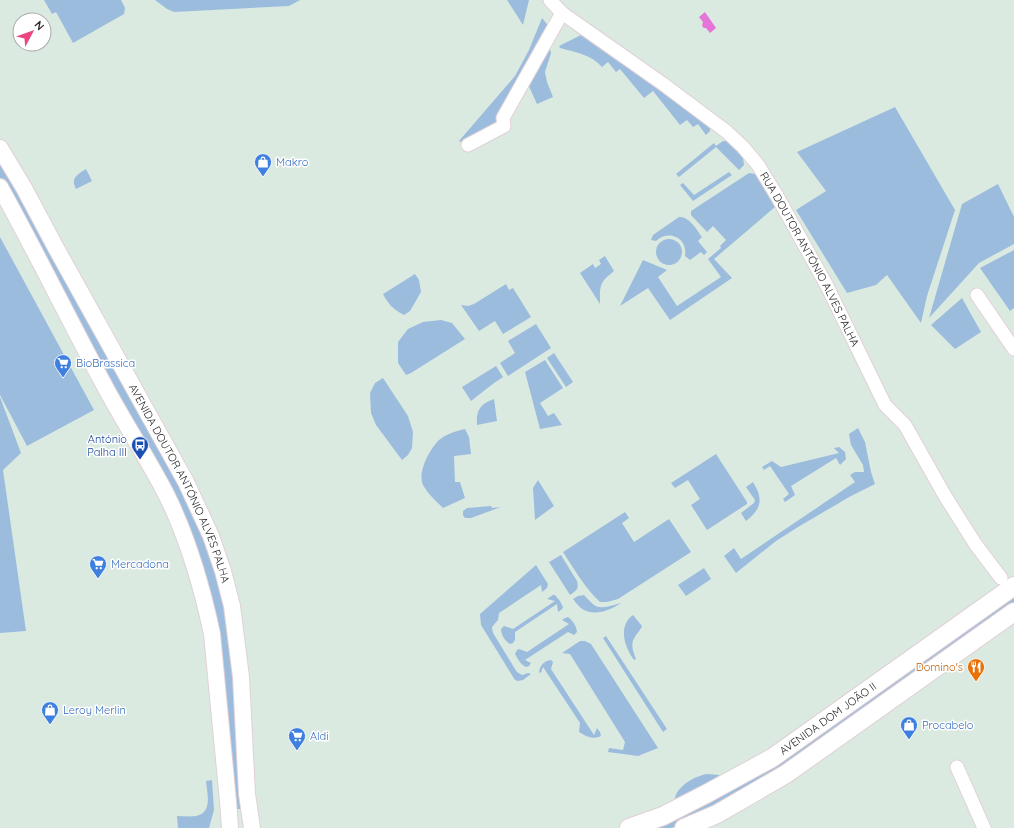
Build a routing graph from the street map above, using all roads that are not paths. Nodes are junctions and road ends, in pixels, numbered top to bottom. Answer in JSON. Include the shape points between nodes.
{"nodes":[{"id":1,"x":550,"y":0,"type":"edge"},
{"id":2,"x":562,"y":13,"type":"junction"},
{"id":3,"x":468,"y":145,"type":"dead end"},
{"id":4,"x":0,"y":148,"type":"edge"},
{"id":5,"x":0,"y":187,"type":"edge"},
{"id":6,"x":977,"y":295,"type":"dead end"},
{"id":7,"x":1009,"y":331,"type":"edge"},
{"id":8,"x":1014,"y":349,"type":"edge"},
{"id":9,"x":1007,"y":582,"type":"edge"},
{"id":10,"x":1014,"y":612,"type":"edge"},
{"id":11,"x":957,"y":767,"type":"dead end"},
{"id":12,"x":230,"y":828,"type":"edge"},
{"id":13,"x":252,"y":828,"type":"edge"},
{"id":14,"x":629,"y":828,"type":"edge"},
{"id":15,"x":684,"y":828,"type":"edge"},
{"id":16,"x":984,"y":828,"type":"edge"}],
"edges":[{"from":1,"to":2,"type":"street","name":"RUA DOUTOR ANTÓNIO ALVES PALHA"},
{"from":2,"to":3,"type":"street","via":[[503,118],[504,126]]},
{"from":2,"to":9,"type":"street","name":"RUA DOUTOR ANTÓNIO ALVES PALHA","via":[[727,132],[758,165],[819,272],[885,405],[905,425],[976,545]]},
{"from":4,"to":13,"type":"street","name":"AVENIDA DOUTOR ANTÓNIO ALVES PALHA","via":[[186,482],[224,571],[238,645],[247,794]]},
{"from":5,"to":12,"type":"street","name":"AVENIDA DOUTOR ANTÓNIO ALVES PALHA","via":[[107,391],[167,496],[188,546],[212,634]]},
{"from":6,"to":7,"type":"street"},
{"from":7,"to":8,"type":"street"},
{"from":9,"to":14,"type":"main road","name":"AVENIDA DOM JOÃO II","via":[[772,758],[663,816]]},
{"from":10,"to":15,"type":"main road","name":"AVENIDA DOM JOÃO II","via":[[786,774],[718,814]]},
{"from":11,"to":16,"type":"street"}]}
